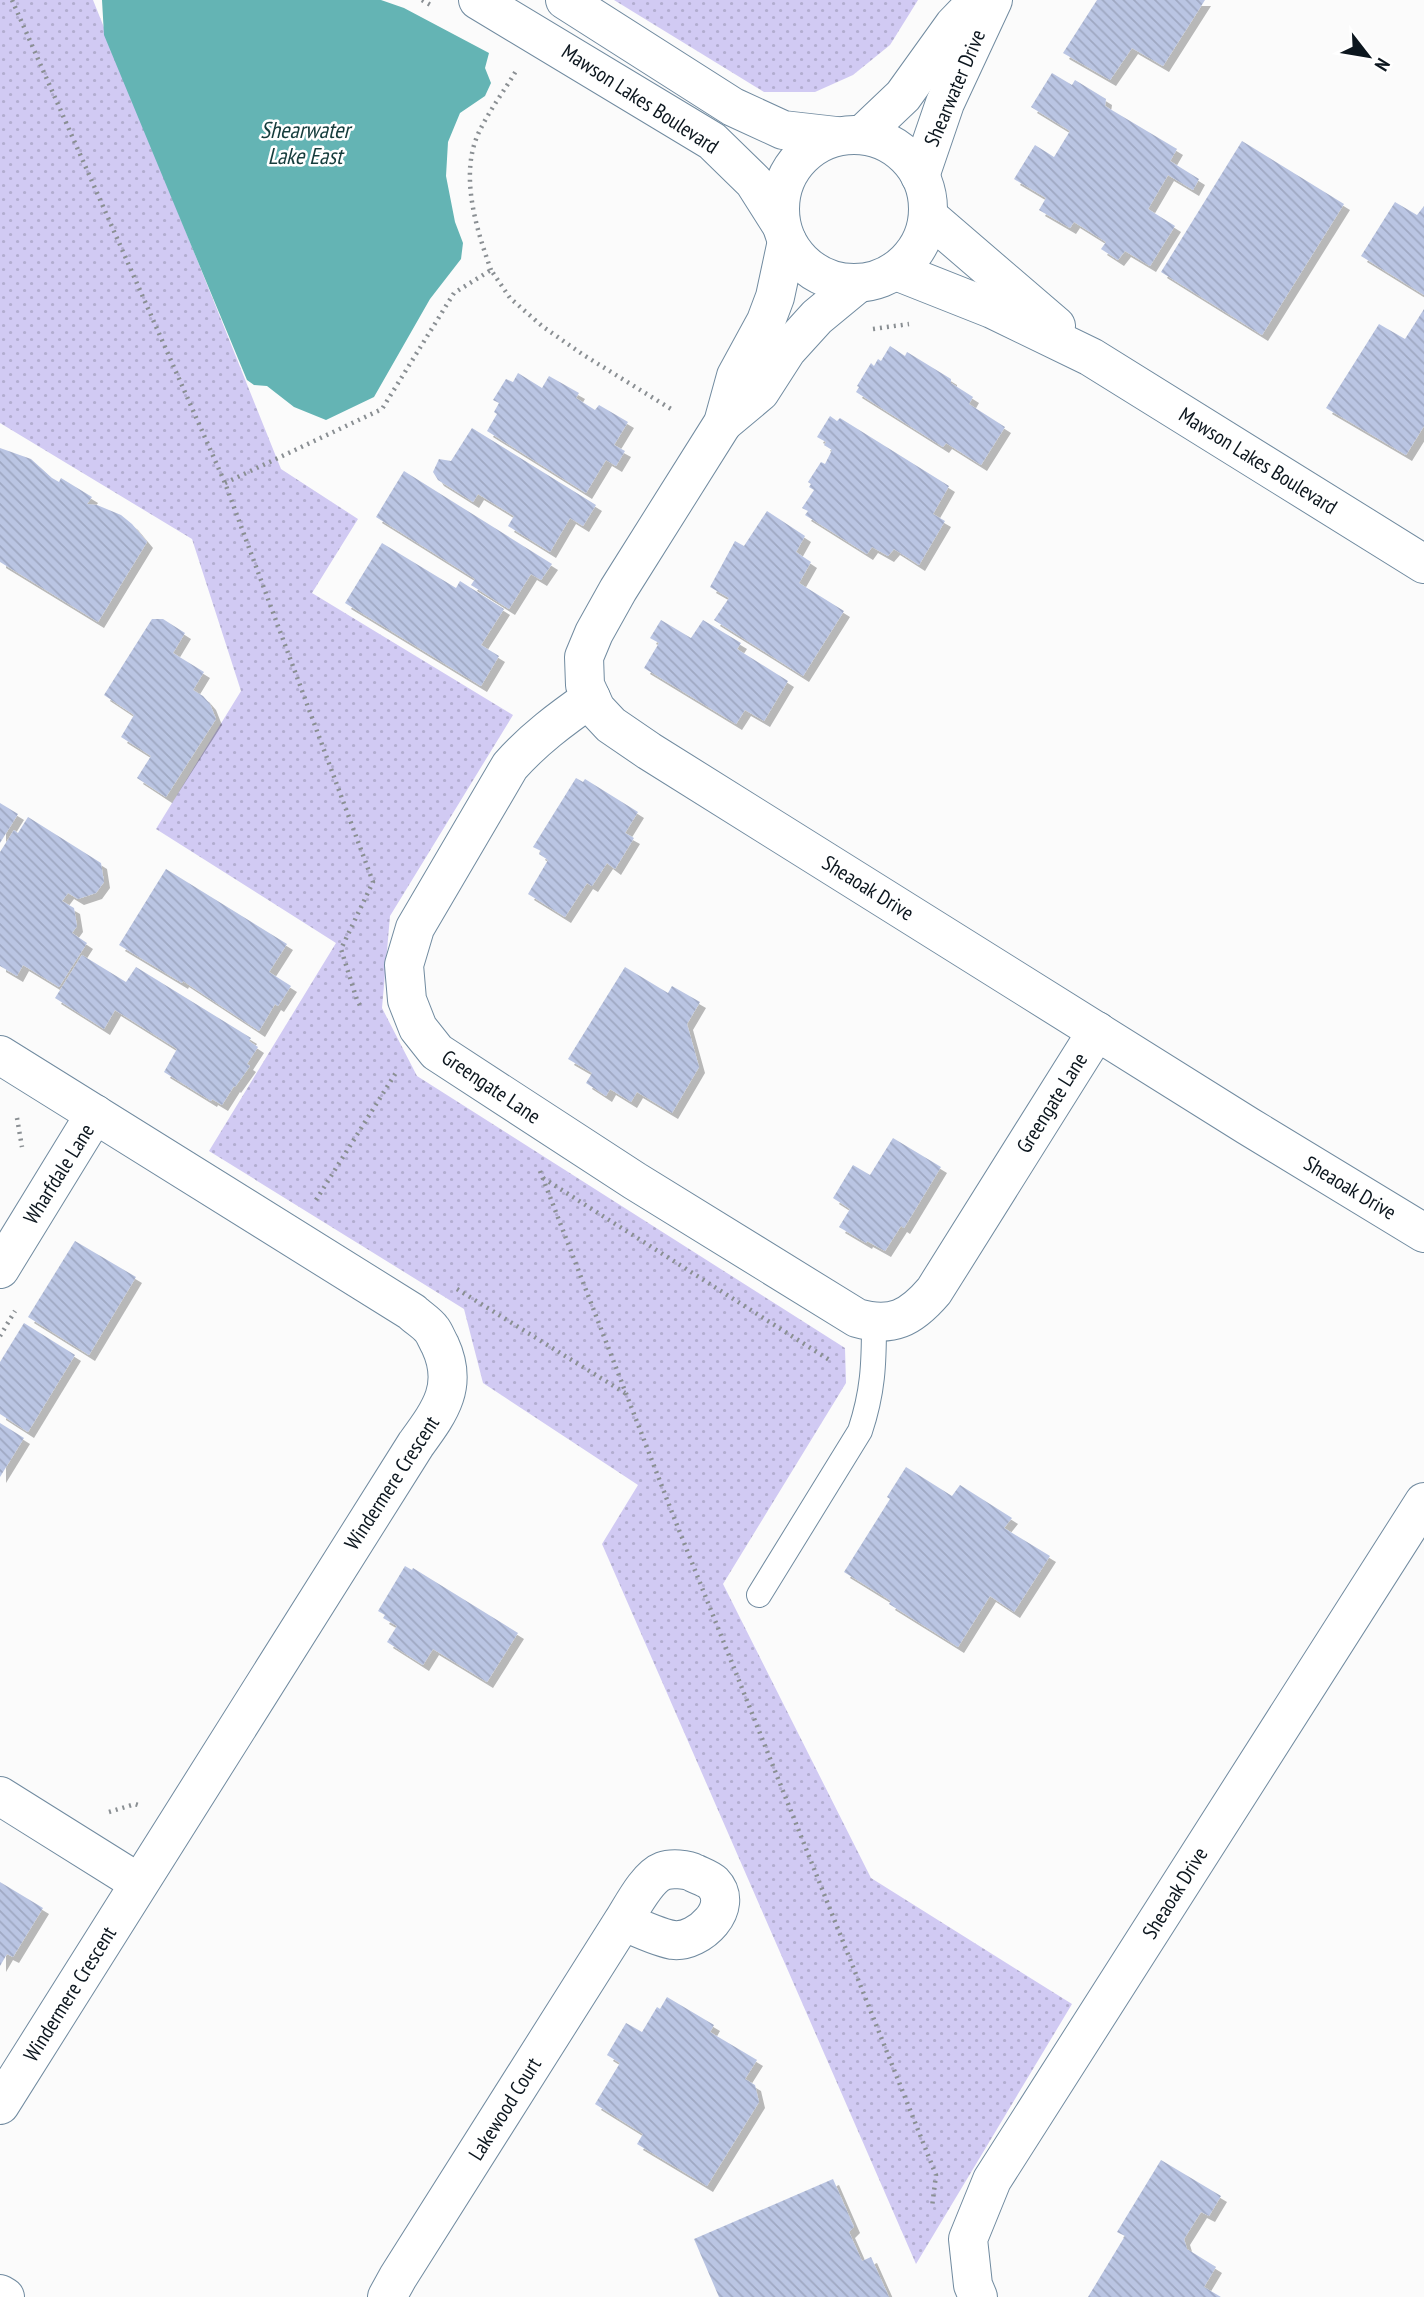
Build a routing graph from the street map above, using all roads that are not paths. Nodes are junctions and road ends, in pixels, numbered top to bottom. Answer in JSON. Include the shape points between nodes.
{"nodes":[{"id":1,"x":478,"y":0,"type":"edge"},
{"id":2,"x":565,"y":0,"type":"edge"},
{"id":3,"x":978,"y":0,"type":"edge"},
{"id":4,"x":993,"y":0,"type":"edge"},
{"id":5,"x":849,"y":135,"type":"junction"},
{"id":6,"x":919,"y":176,"type":"junction"},
{"id":7,"x":928,"y":216,"type":"junction"},
{"id":8,"x":783,"y":232,"type":"junction"},
{"id":9,"x":896,"y":271,"type":"junction"},
{"id":10,"x":857,"y":284,"type":"junction"},
{"id":11,"x":1091,"y":357,"type":"junction"},
{"id":12,"x":723,"y":423,"type":"junction"},
{"id":13,"x":1424,"y":564,"type":"edge"},
{"id":14,"x":591,"y":698,"type":"junction"},
{"id":15,"x":1097,"y":1031,"type":"junction"},
{"id":16,"x":0,"y":1055,"type":"edge"},
{"id":17,"x":95,"y":1114,"type":"junction"},
{"id":18,"x":1424,"y":1233,"type":"edge"},
{"id":19,"x":0,"y":1269,"type":"edge"},
{"id":20,"x":874,"y":1323,"type":"junction"},
{"id":21,"x":1424,"y":1502,"type":"edge"},
{"id":22,"x":759,"y":1595,"type":"dead end"},
{"id":23,"x":0,"y":1796,"type":"edge"},
{"id":24,"x":139,"y":1883,"type":"junction"},
{"id":25,"x":623,"y":1921,"type":"dead end"},
{"id":26,"x":0,"y":2105,"type":"edge"},
{"id":27,"x":0,"y":2294,"type":"edge"},
{"id":28,"x":5,"y":2297,"type":"edge"},
{"id":29,"x":387,"y":2297,"type":"edge"},
{"id":30,"x":978,"y":2297,"type":"edge"}],
"edges":[{"from":1,"to":8,"type":"street","name":"Mawson Lakes Boulevard","via":[[712,141],[754,182]]},
{"from":2,"to":5,"type":"street","name":"Mawson Lakes Boulevard","via":[[733,107],[783,130]]},
{"from":3,"to":5,"type":"street","name":"Shearwater Drive","via":[[954,25],[903,96]]},
{"from":4,"to":6,"type":"street","name":"Shearwater Drive","via":[[945,103]]},
{"from":5,"to":6,"type":"street","via":[[894,145]]},
{"from":5,"to":8,"type":"street","via":[[809,149],[790,168],[779,195]]},
{"from":6,"to":7,"type":"street","via":[[927,192]]},
{"from":7,"to":9,"type":"street","via":[[922,240]]},
{"from":7,"to":11,"type":"street","name":"Mawson Lakes Boulevard"},
{"from":8,"to":10,"type":"street","via":[[793,255],[818,276]]},
{"from":8,"to":12,"type":"street","name":"Sheaoak Drive","via":[[775,297],[736,376]]},
{"from":9,"to":10,"type":"street","via":[[872,283]]},
{"from":9,"to":11,"type":"street","name":"Mawson Lakes Boulevard","via":[[992,309]]},
{"from":10,"to":12,"type":"street","name":"Sheaoak Drive","via":[[787,350],[761,393]]},
{"from":11,"to":13,"type":"street","name":"Mawson Lakes Boulevard"},
{"from":12,"to":14,"type":"street","name":"Sheaoak Drive","via":[[594,633],[584,657],[585,685]]},
{"from":14,"to":15,"type":"street","name":"Sheaoak Drive","via":[[611,725],[649,751]]},
{"from":14,"to":20,"type":"street","name":"Greengate Lane","via":[[555,722],[510,766],[415,928],[404,965],[407,1000],[418,1028],[437,1052],[635,1181],[857,1318]]},
{"from":15,"to":18,"type":"street","name":"Sheaoak Drive"},
{"from":15,"to":20,"type":"street","name":"Greengate Lane","via":[[934,1291],[918,1310],[895,1321]]},
{"from":16,"to":17,"type":"street","name":"Windermere Crescent"},
{"from":17,"to":19,"type":"street","name":"Wharfdale Lane"},
{"from":17,"to":24,"type":"street","name":"Windermere Crescent","via":[[412,1312],[433,1331],[448,1370],[438,1414]]},
{"from":20,"to":22,"type":"lane","via":[[874,1372],[860,1431]]},
{"from":21,"to":30,"type":"street","name":"Sheaoak Drive","via":[[992,2180],[968,2239]]},
{"from":23,"to":24,"type":"street"},
{"from":24,"to":26,"type":"street","name":"Windermere Crescent"},
{"from":25,"to":29,"type":"street","name":"Lakewood Court"},
{"from":27,"to":28,"type":"street"}]}
